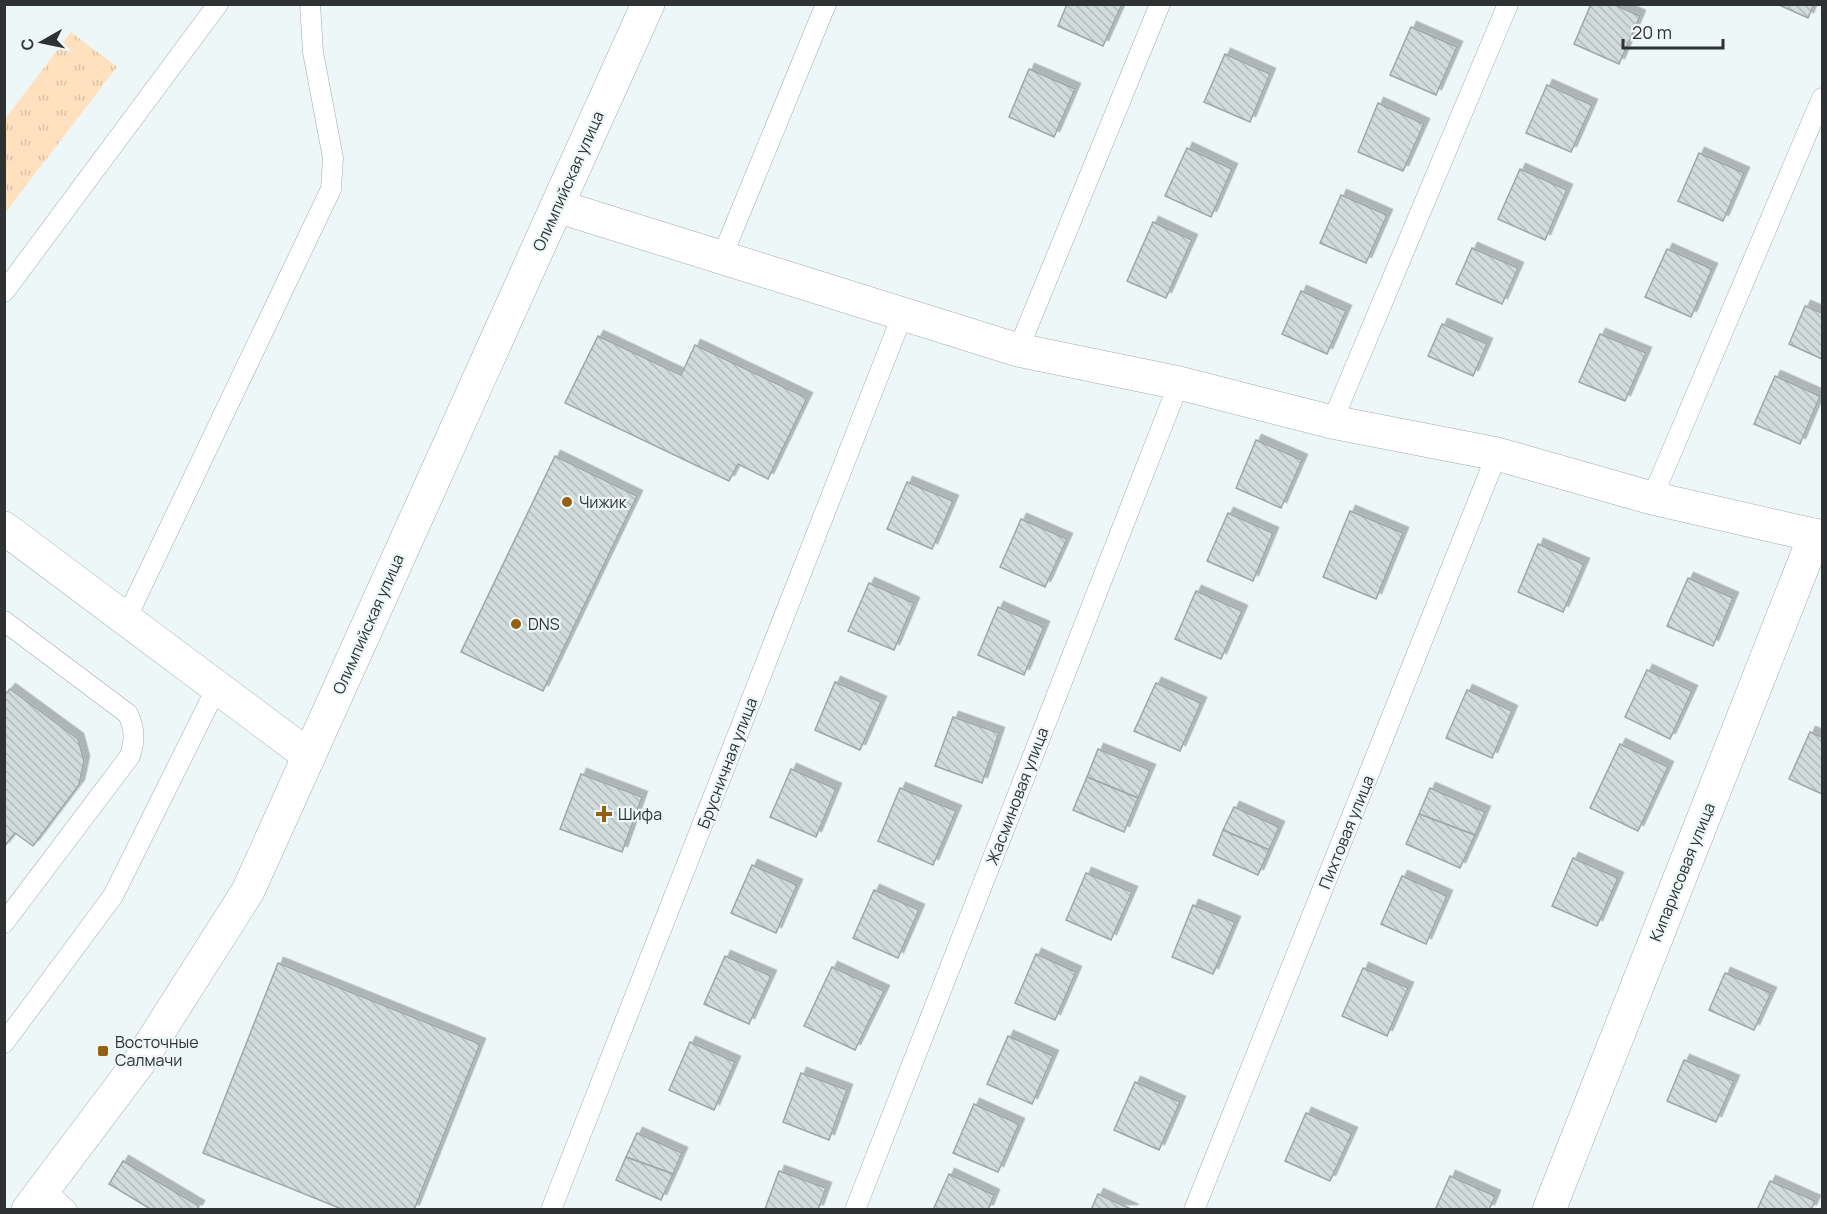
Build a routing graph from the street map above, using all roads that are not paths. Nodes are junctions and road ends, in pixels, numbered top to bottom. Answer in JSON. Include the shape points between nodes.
{"nodes":[{"id":1,"x":218,"y":4,"type":"edge"},
{"id":2,"x":310,"y":4,"type":"edge"},
{"id":3,"x":648,"y":4,"type":"edge"},
{"id":4,"x":826,"y":4,"type":"edge"},
{"id":5,"x":1160,"y":4,"type":"edge"},
{"id":6,"x":1508,"y":4,"type":"edge"},
{"id":7,"x":1822,"y":98,"type":"edge"},
{"id":8,"x":557,"y":206,"type":"junction"},
{"id":9,"x":721,"y":259,"type":"junction"},
{"id":10,"x":4,"y":292,"type":"edge"},
{"id":11,"x":902,"y":316,"type":"junction"},
{"id":12,"x":1018,"y":350,"type":"junction"},
{"id":13,"x":1179,"y":383,"type":"junction"},
{"id":14,"x":1332,"y":422,"type":"junction"},
{"id":15,"x":1497,"y":454,"type":"junction"},
{"id":16,"x":1652,"y":498,"type":"junction"},
{"id":17,"x":4,"y":528,"type":"edge"},
{"id":18,"x":1819,"y":536,"type":"edge"},
{"id":19,"x":126,"y":619,"type":"junction"},
{"id":20,"x":4,"y":621,"type":"edge"},
{"id":21,"x":217,"y":687,"type":"junction"},
{"id":22,"x":309,"y":756,"type":"junction"},
{"id":23,"x":4,"y":923,"type":"edge"},
{"id":24,"x":4,"y":1043,"type":"edge"},
{"id":25,"x":47,"y":1203,"type":"edge"},
{"id":26,"x":551,"y":1209,"type":"edge"},
{"id":27,"x":855,"y":1209,"type":"edge"},
{"id":28,"x":1194,"y":1209,"type":"edge"},
{"id":29,"x":1549,"y":1209,"type":"edge"}],
"edges":[{"from":1,"to":10,"type":"lane"},
{"from":2,"to":19,"type":"lane","via":[[313,52],[333,158],[332,189]]},
{"from":3,"to":8,"type":"street","name":"Олимпийская улица"},
{"from":4,"to":9,"type":"lane"},
{"from":5,"to":12,"type":"lane"},
{"from":6,"to":14,"type":"lane"},
{"from":7,"to":16,"type":"lane"},
{"from":8,"to":9,"type":"street"},
{"from":8,"to":22,"type":"street","name":"Олимпийская улица"},
{"from":9,"to":11,"type":"street"},
{"from":11,"to":12,"type":"street"},
{"from":11,"to":26,"type":"lane","name":"Брусничная улица"},
{"from":12,"to":13,"type":"street"},
{"from":13,"to":14,"type":"street"},
{"from":13,"to":27,"type":"lane","name":"Жасминовая улица"},
{"from":14,"to":15,"type":"street"},
{"from":15,"to":16,"type":"street"},
{"from":15,"to":28,"type":"lane","name":"Пихтовая улица"},
{"from":16,"to":18,"type":"street"},
{"from":17,"to":19,"type":"street"},
{"from":18,"to":29,"type":"street","name":"Кипарисовая улица"},
{"from":19,"to":21,"type":"street"},
{"from":20,"to":23,"type":"lane","via":[[128,714],[135,741],[130,756]]},
{"from":21,"to":22,"type":"street"},
{"from":21,"to":24,"type":"lane","via":[[113,896]]},
{"from":22,"to":25,"type":"street","name":"Олимпийская улица","via":[[249,891]]}]}
